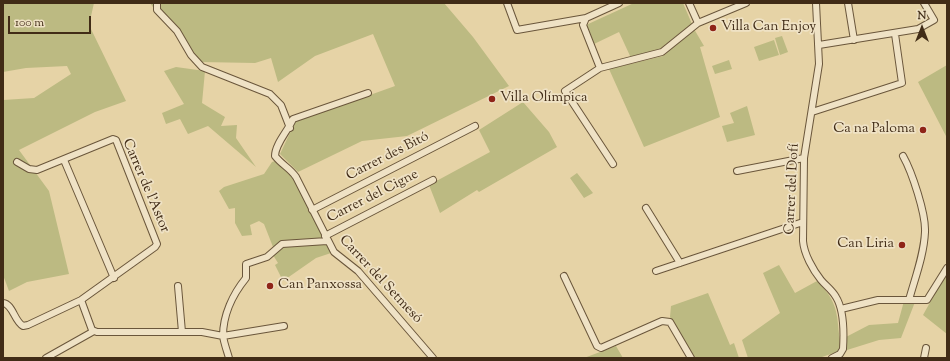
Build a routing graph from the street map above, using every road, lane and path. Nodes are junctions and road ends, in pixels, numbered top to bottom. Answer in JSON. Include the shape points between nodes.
{"nodes":[{"id":1,"x":157,"y":3,"type":"edge"},
{"id":2,"x":507,"y":3,"type":"edge"},
{"id":3,"x":619,"y":3,"type":"edge"},
{"id":4,"x":689,"y":3,"type":"edge"},
{"id":5,"x":746,"y":3,"type":"edge"},
{"id":6,"x":816,"y":3,"type":"edge"},
{"id":7,"x":848,"y":3,"type":"edge"},
{"id":8,"x":924,"y":3,"type":"edge"},
{"id":9,"x":586,"y":18,"type":"junction"},
{"id":10,"x":698,"y":23,"type":"junction"},
{"id":11,"x":895,"y":34,"type":"junction"},
{"id":12,"x":854,"y":40,"type":"junction"},
{"id":13,"x":819,"y":45,"type":"junction"},
{"id":14,"x":600,"y":68,"type":"junction"},
{"id":15,"x":368,"y":93,"type":"dead end"},
{"id":16,"x":812,"y":112,"type":"junction"},
{"id":17,"x":476,"y":126,"type":"dead end"},
{"id":18,"x":290,"y":128,"type":"junction"},
{"id":19,"x":903,"y":156,"type":"dead end"},
{"id":20,"x":804,"y":158,"type":"junction"},
{"id":21,"x":64,"y":160,"type":"junction"},
{"id":22,"x":17,"y":162,"type":"dead end"},
{"id":23,"x":613,"y":164,"type":"dead end"},
{"id":24,"x":737,"y":171,"type":"dead end"},
{"id":25,"x":433,"y":180,"type":"dead end"},
{"id":26,"x":646,"y":208,"type":"dead end"},
{"id":27,"x":312,"y":210,"type":"junction"},
{"id":28,"x":803,"y":222,"type":"junction"},
{"id":29,"x":326,"y":238,"type":"junction"},
{"id":30,"x":680,"y":262,"type":"junction"},
{"id":31,"x":947,"y":268,"type":"edge"},
{"id":32,"x":656,"y":271,"type":"dead end"},
{"id":33,"x":564,"y":276,"type":"dead end"},
{"id":34,"x":114,"y":278,"type":"junction"},
{"id":35,"x":178,"y":286,"type":"dead end"},
{"id":36,"x":81,"y":300,"type":"junction"},
{"id":37,"x":909,"y":300,"type":"junction"},
{"id":38,"x":3,"y":303,"type":"edge"},
{"id":39,"x":841,"y":309,"type":"junction"},
{"id":40,"x":284,"y":326,"type":"dead end"},
{"id":41,"x":94,"y":331,"type":"junction"},
{"id":42,"x":182,"y":332,"type":"junction"},
{"id":43,"x":223,"y":336,"type":"junction"},
{"id":44,"x":926,"y":348,"type":"dead end"},
{"id":45,"x":46,"y":358,"type":"edge"},
{"id":46,"x":229,"y":358,"type":"edge"},
{"id":47,"x":433,"y":358,"type":"edge"},
{"id":48,"x":691,"y":358,"type":"edge"},
{"id":49,"x":832,"y":358,"type":"edge"},
{"id":50,"x":924,"y":358,"type":"edge"}],
"edges":[{"from":1,"to":18,"type":"street","via":[[157,10],[177,31],[202,68],[270,94],[281,105]]},
{"from":2,"to":9,"type":"street","via":[[518,30]]},
{"from":3,"to":9,"type":"street"},
{"from":4,"to":10,"type":"street"},
{"from":5,"to":10,"type":"street"},
{"from":6,"to":13,"type":"street","name":"Carrer del Dofí"},
{"from":7,"to":12,"type":"street"},
{"from":8,"to":11,"type":"street","via":[[934,20],[918,29]]},
{"from":9,"to":14,"type":"street","via":[[583,25]]},
{"from":10,"to":14,"type":"street","via":[[662,52]]},
{"from":11,"to":12,"type":"street"},
{"from":11,"to":16,"type":"street","via":[[902,83]]},
{"from":12,"to":13,"type":"street"},
{"from":13,"to":16,"type":"street","name":"Carrer del Dofí"},
{"from":14,"to":23,"type":"street","via":[[566,92]]},
{"from":15,"to":18,"type":"street","via":[[293,119]]},
{"from":16,"to":20,"type":"street","name":"Carrer del Dofí"},
{"from":17,"to":27,"type":"street","name":"Carrer des Bitó"},
{"from":18,"to":27,"type":"street","name":"Carrer del Setmesó","via":[[276,148],[275,156],[291,169]]},
{"from":19,"to":37,"type":"street","via":[[911,171],[925,230],[920,261]]},
{"from":20,"to":24,"type":"street"},
{"from":20,"to":28,"type":"street","name":"Carrer del Dofí"},
{"from":21,"to":22,"type":"street","name":"Carrer de l'Astor","via":[[37,170],[29,169]]},
{"from":21,"to":34,"type":"street"},
{"from":21,"to":34,"type":"street","name":"Carrer de l'Astor","via":[[110,138],[116,140],[156,239],[155,247]]},
{"from":25,"to":29,"type":"street","name":"Carrer del Cigne"},
{"from":26,"to":30,"type":"street"},
{"from":27,"to":29,"type":"street","name":"Carrer del Setmesó"},
{"from":28,"to":30,"type":"street"},
{"from":28,"to":39,"type":"street","name":"Carrer del Dofí","via":[[803,247],[806,254],[819,277],[834,293]]},
{"from":29,"to":43,"type":"street","via":[[282,244],[267,257],[246,264],[246,278],[235,291]]},
{"from":29,"to":47,"type":"street","name":"Carrer del Setmesó","via":[[334,252],[358,271]]},
{"from":30,"to":32,"type":"street"},
{"from":31,"to":37,"type":"street","via":[[927,300]]},
{"from":33,"to":48,"type":"street","via":[[597,346],[601,348],[662,321],[670,322]]},
{"from":34,"to":36,"type":"street"},
{"from":35,"to":42,"type":"street"},
{"from":36,"to":38,"type":"street","via":[[23,326],[19,324],[8,305]]},
{"from":36,"to":41,"type":"street"},
{"from":37,"to":39,"type":"street","via":[[878,300]]},
{"from":39,"to":49,"type":"street","name":"Carrer del Dofí","via":[[843,349]]},
{"from":40,"to":43,"type":"street"},
{"from":41,"to":42,"type":"street"},
{"from":41,"to":45,"type":"street"},
{"from":42,"to":43,"type":"street"},
{"from":43,"to":46,"type":"street"},
{"from":44,"to":50,"type":"street"}]}
